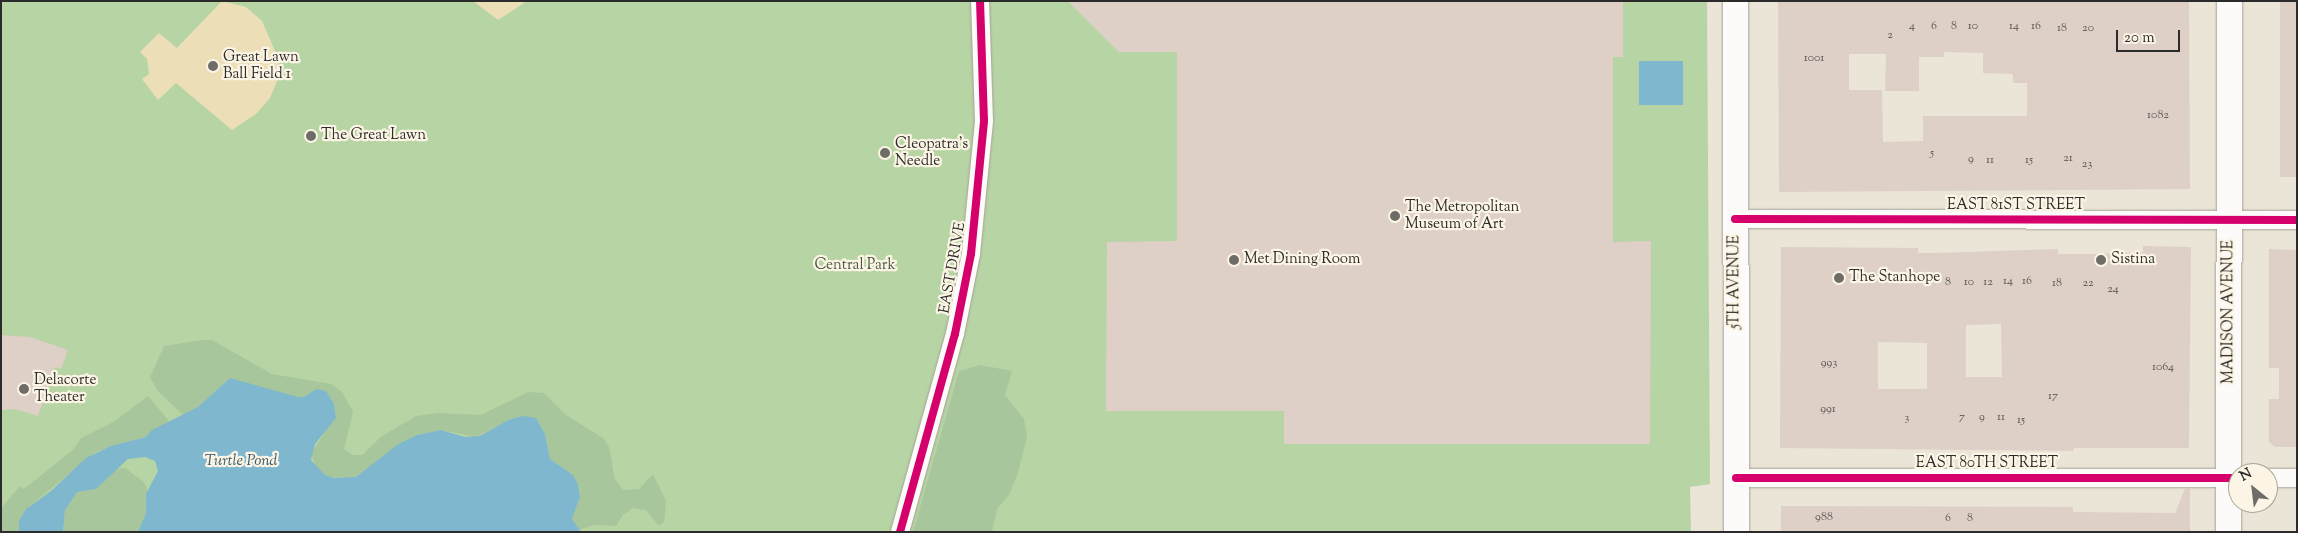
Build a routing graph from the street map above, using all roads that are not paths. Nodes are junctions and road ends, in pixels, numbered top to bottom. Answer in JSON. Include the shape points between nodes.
{"nodes":[{"id":1,"x":980,"y":1,"type":"edge"},
{"id":2,"x":1735,"y":1,"type":"edge"},
{"id":3,"x":2229,"y":1,"type":"edge"},
{"id":4,"x":1735,"y":219,"type":"junction"},
{"id":5,"x":2229,"y":220,"type":"junction"},
{"id":6,"x":2297,"y":220,"type":"edge"},
{"id":7,"x":2233,"y":463,"type":"edge"},
{"id":8,"x":1736,"y":478,"type":"junction"},
{"id":9,"x":2228,"y":478,"type":"edge"},
{"id":10,"x":2278,"y":478,"type":"edge"},
{"id":11,"x":2297,"y":478,"type":"edge"},
{"id":12,"x":2230,"y":513,"type":"edge"},
{"id":13,"x":900,"y":532,"type":"edge"},
{"id":14,"x":1736,"y":532,"type":"edge"},
{"id":15,"x":2228,"y":532,"type":"edge"}],
"edges":[{"from":1,"to":13,"type":"street","name":"EAST DRIVE","via":[[984,114],[980,186],[971,254],[955,334]]},
{"from":2,"to":4,"type":"main road","name":"5TH AVENUE"},
{"from":3,"to":5,"type":"main road","name":"MADISON AVENUE"},
{"from":4,"to":5,"type":"street","name":"EAST 81ST STREET"},
{"from":4,"to":8,"type":"main road","name":"5TH AVENUE"},
{"from":5,"to":6,"type":"street","name":"EAST 81ST STREET"},
{"from":5,"to":7,"type":"main road","name":"MADISON AVENUE"},
{"from":8,"to":9,"type":"street","name":"EAST 80TH STREET"},
{"from":8,"to":14,"type":"main road","name":"5TH AVENUE"},
{"from":10,"to":11,"type":"street"},
{"from":12,"to":15,"type":"main road","name":"MADISON AVENUE"}]}
